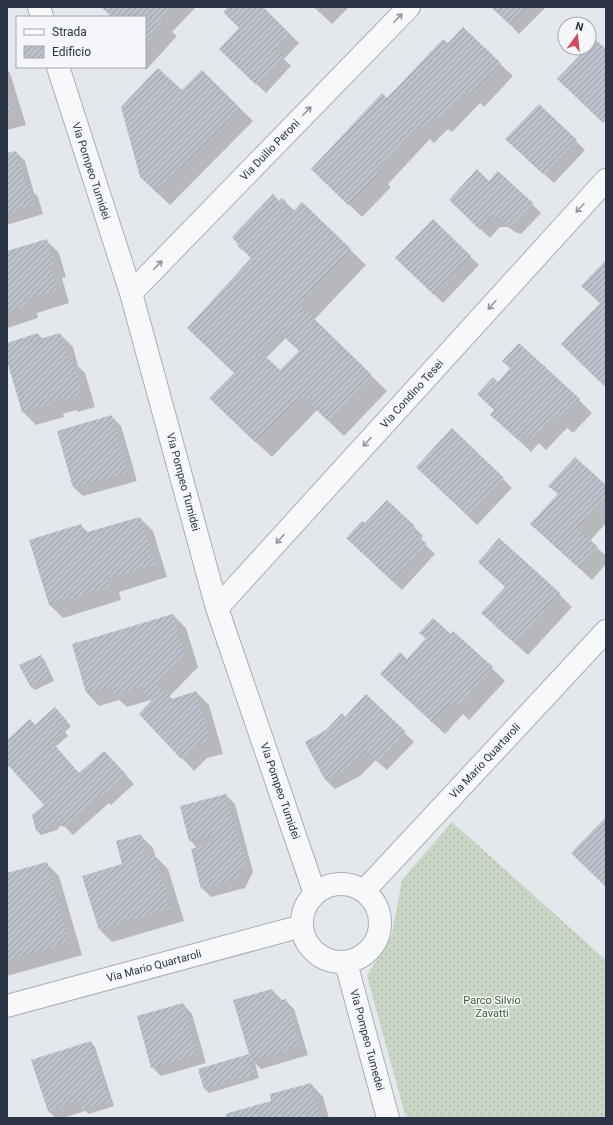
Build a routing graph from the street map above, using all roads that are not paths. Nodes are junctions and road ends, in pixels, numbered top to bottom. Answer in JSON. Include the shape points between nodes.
{"nodes":[{"id":1,"x":409,"y":7,"type":"edge"},
{"id":2,"x":58,"y":68,"type":"edge"},
{"id":3,"x":606,"y":180,"type":"edge"},
{"id":4,"x":131,"y":293,"type":"junction"},
{"id":5,"x":217,"y":608,"type":"junction"},
{"id":6,"x":606,"y":631,"type":"edge"},
{"id":7,"x":364,"y":891,"type":"junction"},
{"id":8,"x":315,"y":894,"type":"junction"},
{"id":9,"x":302,"y":926,"type":"junction"},
{"id":10,"x":346,"y":963,"type":"junction"},
{"id":11,"x":7,"y":1006,"type":"edge"},
{"id":12,"x":388,"y":1118,"type":"edge"}],
"edges":[{"from":4,"to":1,"type":"street","name":"Via Duilio Peroni","one_way":true},
{"from":2,"to":4,"type":"street","name":"Via Pompeo Tumidei"},
{"from":3,"to":5,"type":"street","name":"Via Condino Tesei","one_way":true},
{"from":4,"to":5,"type":"street","name":"Via Pompeo Tumidei"},
{"from":5,"to":8,"type":"street","name":"Via Pompeo Tumidei"},
{"from":6,"to":7,"type":"street","name":"Via Mario Quartaroli"},
{"from":7,"to":8,"type":"street","via":[[352,885],[339,884],[326,887]]},
{"from":7,"to":10,"type":"street","via":[[374,901],[380,913],[380,933],[370,951],[359,959]]},
{"from":8,"to":9,"type":"street","via":[[307,903]]},
{"from":9,"to":10,"type":"street","via":[[305,939],[321,958]]},
{"from":9,"to":11,"type":"street","name":"Via Mario Quartaroli"},
{"from":10,"to":12,"type":"street","name":"Via Pompeo Tumedei"}]}
